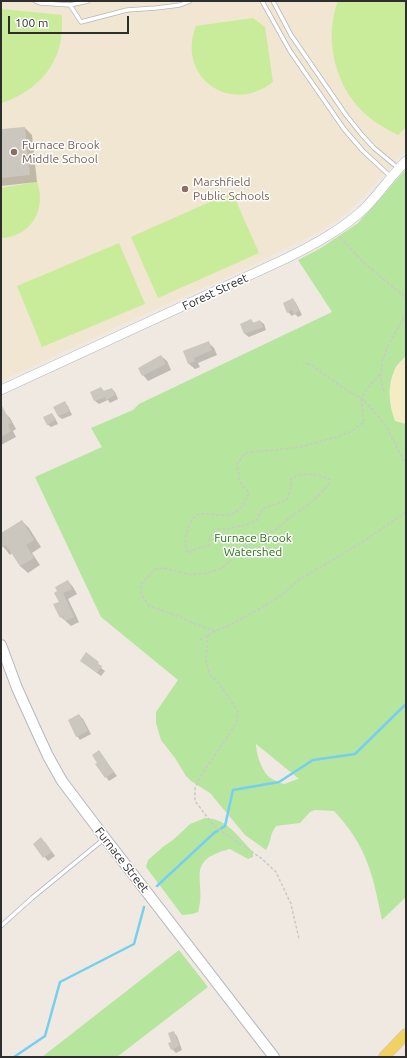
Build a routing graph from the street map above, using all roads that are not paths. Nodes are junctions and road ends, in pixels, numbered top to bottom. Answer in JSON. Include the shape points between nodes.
{"nodes":[{"id":1,"x":35,"y":1,"type":"edge"},
{"id":2,"x":88,"y":1,"type":"edge"},
{"id":3,"x":190,"y":1,"type":"edge"},
{"id":4,"x":262,"y":1,"type":"edge"},
{"id":5,"x":273,"y":1,"type":"edge"},
{"id":6,"x":70,"y":5,"type":"junction"},
{"id":7,"x":406,"y":161,"type":"edge"},
{"id":8,"x":399,"y":168,"type":"junction"},
{"id":9,"x":391,"y":177,"type":"junction"},
{"id":10,"x":1,"y":389,"type":"edge"},
{"id":11,"x":1,"y":645,"type":"edge"},
{"id":12,"x":105,"y":838,"type":"junction"},
{"id":13,"x":1,"y":926,"type":"edge"},
{"id":14,"x":406,"y":1034,"type":"edge"},
{"id":15,"x":274,"y":1057,"type":"edge"},
{"id":16,"x":384,"y":1057,"type":"edge"}],
"edges":[{"from":1,"to":6,"type":"lane"},
{"from":2,"to":6,"type":"lane"},
{"from":3,"to":6,"type":"lane","via":[[180,5],[127,10],[81,22]]},
{"from":4,"to":9,"type":"lane","via":[[290,51],[344,129]]},
{"from":5,"to":8,"type":"lane","via":[[291,35],[346,115],[370,144]]},
{"from":7,"to":8,"type":"street","name":"Forest Street"},
{"from":8,"to":9,"type":"street","name":"Forest Street"},
{"from":9,"to":10,"type":"street","name":"Forest Street","via":[[364,208],[335,232],[287,258]]},
{"from":11,"to":12,"type":"main road","name":"Furnace Street","via":[[23,702],[54,768]]},
{"from":12,"to":13,"type":"lane"},
{"from":12,"to":15,"type":"main road","name":"Furnace Street"},
{"from":14,"to":16,"type":"main road"}]}
